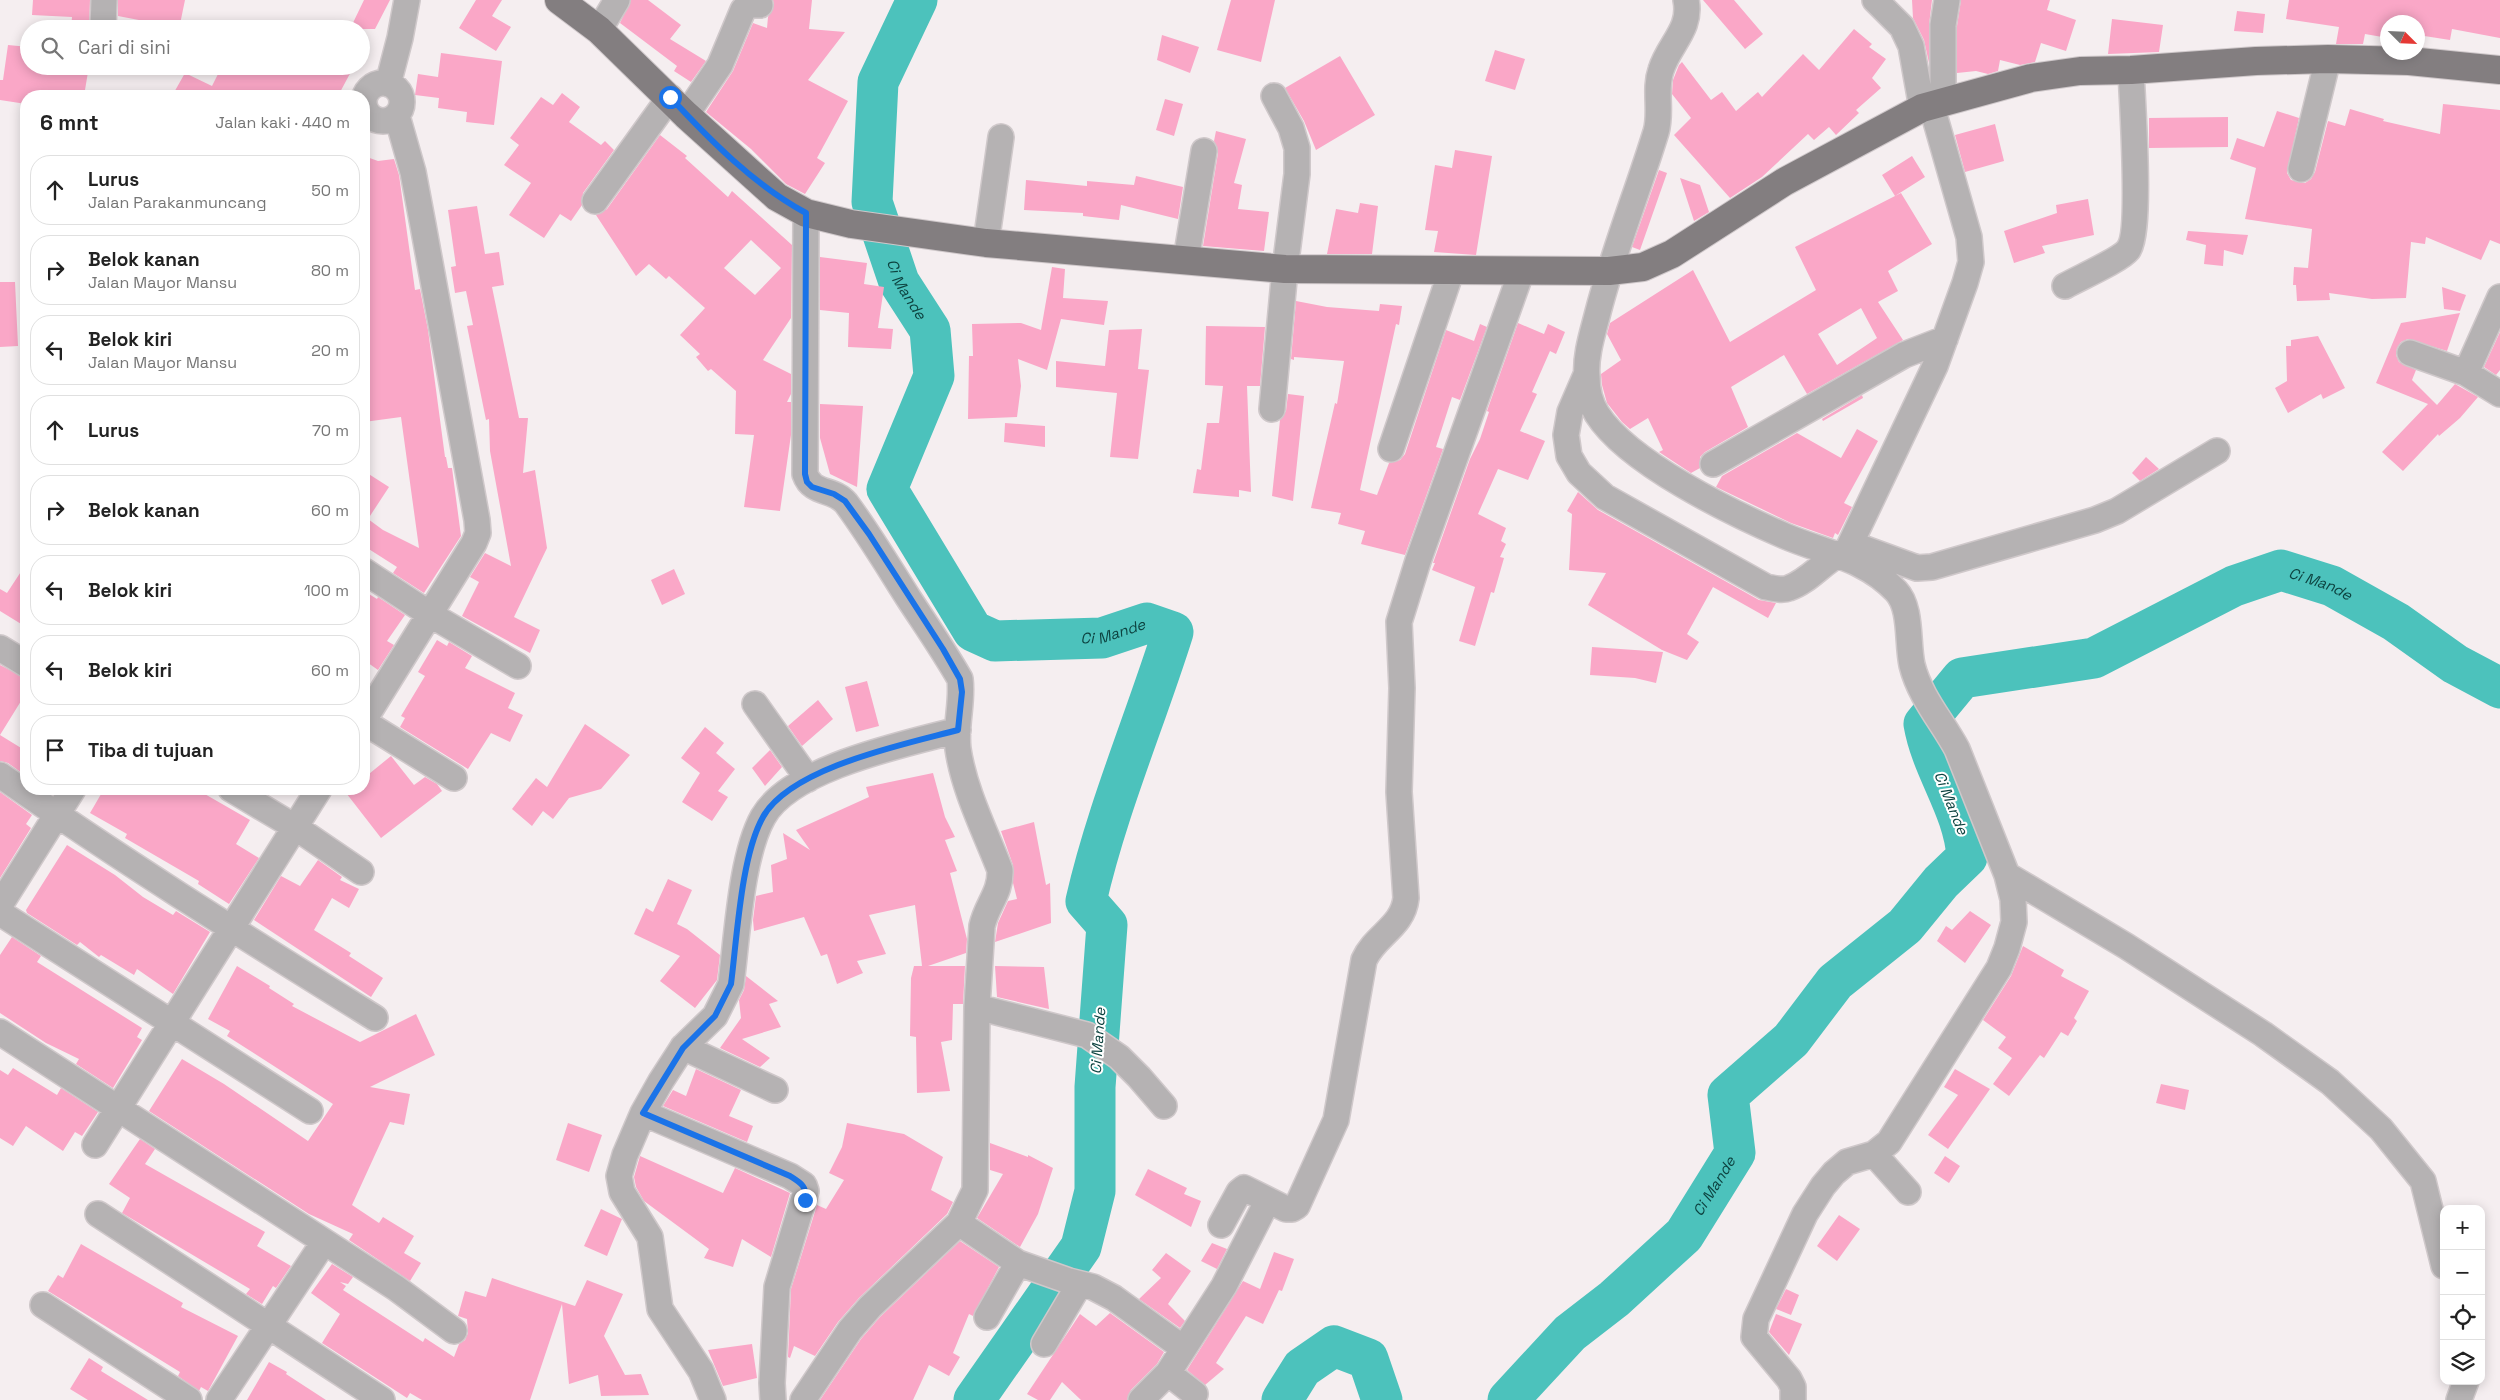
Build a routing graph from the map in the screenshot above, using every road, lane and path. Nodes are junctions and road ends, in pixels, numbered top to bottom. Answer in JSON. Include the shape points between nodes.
{"nodes":[{"id":1,"x":104,"y":0,"type":"edge"},
{"id":2,"x":406,"y":0,"type":"edge"},
{"id":3,"x":559,"y":0,"type":"edge"},
{"id":4,"x":617,"y":0,"type":"edge"},
{"id":5,"x":1686,"y":0,"type":"edge"},
{"id":6,"x":1875,"y":0,"type":"edge"},
{"id":7,"x":1947,"y":0,"type":"edge"},
{"id":8,"x":760,"y":5,"type":"dead end"},
{"id":9,"x":103,"y":20,"type":"edge"},
{"id":10,"x":599,"y":30,"type":"junction"},
{"id":11,"x":2328,"y":59,"type":"junction"},
{"id":12,"x":2131,"y":70,"type":"junction"},
{"id":13,"x":2500,"y":70,"type":"edge"},
{"id":14,"x":388,"y":84,"type":"junction"},
{"id":15,"x":369,"y":90,"type":"edge"},
{"id":16,"x":1274,"y":96,"type":"dead end"},
{"id":17,"x":1932,"y":104,"type":"junction"},
{"id":18,"x":678,"y":106,"type":"junction"},
{"id":19,"x":370,"y":116,"type":"edge"},
{"id":20,"x":397,"y":116,"type":"junction"},
{"id":21,"x":1001,"y":137,"type":"dead end"},
{"id":22,"x":1204,"y":151,"type":"dead end"},
{"id":23,"x":2301,"y":169,"type":"dead end"},
{"id":24,"x":595,"y":201,"type":"dead end"},
{"id":25,"x":806,"y":213,"type":"junction"},
{"id":26,"x":986,"y":243,"type":"junction"},
{"id":27,"x":1186,"y":260,"type":"junction"},
{"id":28,"x":1285,"y":269,"type":"junction"},
{"id":29,"x":1452,"y":269,"type":"junction"},
{"id":30,"x":1522,"y":270,"type":"junction"},
{"id":31,"x":1610,"y":271,"type":"junction"},
{"id":32,"x":2065,"y":286,"type":"dead end"},
{"id":33,"x":2500,"y":296,"type":"edge"},
{"id":34,"x":1945,"y":339,"type":"junction"},
{"id":35,"x":2410,"y":353,"type":"dead end"},
{"id":36,"x":2466,"y":373,"type":"junction"},
{"id":37,"x":1586,"y":375,"type":"junction"},
{"id":38,"x":2500,"y":394,"type":"edge"},
{"id":39,"x":1272,"y":409,"type":"dead end"},
{"id":40,"x":1392,"y":449,"type":"dead end"},
{"id":41,"x":2217,"y":451,"type":"dead end"},
{"id":42,"x":1713,"y":464,"type":"dead end"},
{"id":43,"x":1842,"y":553,"type":"junction"},
{"id":44,"x":370,"y":575,"type":"edge"},
{"id":45,"x":431,"y":615,"type":"junction"},
{"id":46,"x":0,"y":648,"type":"edge"},
{"id":47,"x":20,"y":660,"type":"edge"},
{"id":48,"x":518,"y":666,"type":"dead end"},
{"id":49,"x":754,"y":704,"type":"dead end"},
{"id":50,"x":370,"y":712,"type":"edge"},
{"id":51,"x":370,"y":725,"type":"edge"},
{"id":52,"x":958,"y":730,"type":"junction"},
{"id":53,"x":0,"y":775,"type":"edge"},
{"id":54,"x":454,"y":778,"type":"dead end"},
{"id":55,"x":808,"y":779,"type":"junction"},
{"id":56,"x":20,"y":789,"type":"edge"},
{"id":57,"x":28,"y":795,"type":"edge"},
{"id":58,"x":69,"y":795,"type":"edge"},
{"id":59,"x":241,"y":795,"type":"edge"},
{"id":60,"x":315,"y":795,"type":"edge"},
{"id":61,"x":56,"y":815,"type":"junction"},
{"id":62,"x":294,"y":827,"type":"junction"},
{"id":63,"x":361,"y":872,"type":"dead end"},
{"id":64,"x":2007,"y":875,"type":"junction"},
{"id":65,"x":0,"y":905,"type":"edge"},
{"id":66,"x":0,"y":913,"type":"edge"},
{"id":67,"x":231,"y":928,"type":"junction"},
{"id":68,"x":976,"y":1007,"type":"junction"},
{"id":69,"x":374,"y":1018,"type":"dead end"},
{"id":70,"x":173,"y":1023,"type":"junction"},
{"id":71,"x":0,"y":1032,"type":"edge"},
{"id":72,"x":683,"y":1048,"type":"junction"},
{"id":73,"x":776,"y":1090,"type":"dead end"},
{"id":74,"x":1164,"y":1106,"type":"dead end"},
{"id":75,"x":119,"y":1109,"type":"junction"},
{"id":76,"x":310,"y":1111,"type":"dead end"},
{"id":77,"x":643,"y":1113,"type":"junction"},
{"id":78,"x":95,"y":1145,"type":"dead end"},
{"id":79,"x":1874,"y":1154,"type":"junction"},
{"id":80,"x":1908,"y":1192,"type":"dead end"},
{"id":81,"x":1268,"y":1200,"type":"junction"},
{"id":82,"x":98,"y":1214,"type":"dead end"},
{"id":83,"x":959,"y":1223,"type":"junction"},
{"id":84,"x":1221,"y":1225,"type":"dead end"},
{"id":85,"x":324,"y":1242,"type":"junction"},
{"id":86,"x":2440,"y":1250,"type":"edge"},
{"id":87,"x":1027,"y":1266,"type":"junction"},
{"id":88,"x":1074,"y":1283,"type":"junction"},
{"id":89,"x":43,"y":1305,"type":"dead end"},
{"id":90,"x":987,"y":1317,"type":"dead end"},
{"id":91,"x":267,"y":1325,"type":"junction"},
{"id":92,"x":454,"y":1331,"type":"dead end"},
{"id":93,"x":1044,"y":1344,"type":"dead end"},
{"id":94,"x":1184,"y":1348,"type":"junction"},
{"id":95,"x":1168,"y":1373,"type":"junction"},
{"id":96,"x":2465,"y":1385,"type":"edge"},
{"id":97,"x":1195,"y":1394,"type":"dead end"},
{"id":98,"x":188,"y":1400,"type":"edge"},
{"id":99,"x":219,"y":1400,"type":"edge"},
{"id":100,"x":382,"y":1400,"type":"edge"},
{"id":101,"x":713,"y":1400,"type":"edge"},
{"id":102,"x":774,"y":1400,"type":"edge"},
{"id":103,"x":803,"y":1400,"type":"edge"},
{"id":104,"x":1141,"y":1400,"type":"edge"},
{"id":105,"x":1793,"y":1400,"type":"edge"},
{"id":106,"x":2459,"y":1400,"type":"edge"}],
"edges":[{"from":1,"to":9,"type":"street"},
{"from":2,"to":14,"type":"street"},
{"from":3,"to":10,"type":"main road"},
{"from":4,"to":10,"type":"street"},
{"from":5,"to":31,"type":"street","via":[[1686,26],[1668,54],[1659,77],[1657,129]]},
{"from":6,"to":17,"type":"street","via":[[1902,27]]},
{"from":7,"to":17,"type":"street"},
{"from":8,"to":18,"type":"street","via":[[748,5],[743,10],[720,65]]},
{"from":10,"to":18,"type":"main road"},
{"from":11,"to":12,"type":"main road"},
{"from":11,"to":13,"type":"main road","via":[[2408,61]]},
{"from":11,"to":23,"type":"street"},
{"from":12,"to":17,"type":"main road","via":[[2080,71],[2031,78]]},
{"from":12,"to":32,"type":"street","via":[[2135,215],[2132,242],[2125,253]]},
{"from":14,"to":15,"type":"street","via":[[375,85]]},
{"from":14,"to":20,"type":"street","via":[[394,86],[402,97]]},
{"from":16,"to":28,"type":"street","via":[[1291,128],[1297,148],[1297,174]]},
{"from":17,"to":31,"type":"main road","via":[[1784,182],[1672,254],[1643,267]]},
{"from":17,"to":34,"type":"street","via":[[1969,237],[1971,262]]},
{"from":18,"to":24,"type":"street"},
{"from":18,"to":25,"type":"main road","via":[[777,197]]},
{"from":19,"to":20,"type":"street","via":[[385,122]]},
{"from":20,"to":45,"type":"street","via":[[413,172],[478,527],[474,543]]},
{"from":21,"to":26,"type":"street"},
{"from":22,"to":27,"type":"street"},
{"from":25,"to":26,"type":"main road","via":[[851,224]]},
{"from":25,"to":52,"type":"street","via":[[803,465],[807,482],[839,497],[852,512],[943,649],[960,679],[962,692]]},
{"from":26,"to":27,"type":"main road"},
{"from":27,"to":28,"type":"main road"},
{"from":28,"to":29,"type":"main road"},
{"from":28,"to":39,"type":"street"},
{"from":29,"to":30,"type":"main road"},
{"from":29,"to":40,"type":"street"},
{"from":30,"to":31,"type":"main road"},
{"from":30,"to":81,"type":"street","via":[[1399,622],[1402,688],[1399,792],[1405,910],[1364,960],[1336,1120],[1297,1206],[1286,1208]]},
{"from":31,"to":37,"type":"street","via":[[1590,345]]},
{"from":33,"to":36,"type":"street"},
{"from":34,"to":42,"type":"street","via":[[1904,355]]},
{"from":34,"to":43,"type":"street","via":[[1935,366]]},
{"from":35,"to":36,"type":"street"},
{"from":36,"to":38,"type":"street"},
{"from":37,"to":43,"type":"street","via":[[1589,397],[1596,413],[1611,432],[1641,457],[1680,483],[1785,536]]},
{"from":37,"to":43,"type":"street","via":[[1570,412],[1566,435],[1569,456],[1579,473],[1605,497],[1766,587],[1788,589]]},
{"from":41,"to":43,"type":"street","via":[[2106,515],[1932,567],[1917,568],[1865,549]]},
{"from":43,"to":64,"type":"street","via":[[1882,577],[1902,599],[1912,665],[1923,696],[1957,749]]},
{"from":44,"to":45,"type":"street"},
{"from":45,"to":48,"type":"street"},
{"from":45,"to":50,"type":"street"},
{"from":46,"to":47,"type":"street"},
{"from":49,"to":55,"type":"street"},
{"from":51,"to":54,"type":"street"},
{"from":52,"to":55,"type":"street","via":[[855,758]]},
{"from":52,"to":68,"type":"street","via":[[958,748],[966,783],[1000,870],[998,891],[985,913],[982,926]]},
{"from":53,"to":56,"type":"street"},
{"from":55,"to":72,"type":"street","via":[[783,795],[764,815],[746,868],[731,984],[715,1016]]},
{"from":57,"to":61,"type":"street"},
{"from":58,"to":61,"type":"street"},
{"from":59,"to":62,"type":"street"},
{"from":60,"to":62,"type":"street"},
{"from":61,"to":65,"type":"street"},
{"from":61,"to":67,"type":"street"},
{"from":62,"to":63,"type":"street"},
{"from":62,"to":67,"type":"street"},
{"from":64,"to":79,"type":"street","via":[[2014,922],[1999,968],[1902,1123],[1889,1142]]},
{"from":64,"to":86,"type":"street","via":[[2126,946],[2263,1034],[2330,1082],[2381,1129],[2423,1181]]},
{"from":66,"to":70,"type":"street"},
{"from":67,"to":69,"type":"street"},
{"from":67,"to":70,"type":"street"},
{"from":68,"to":74,"type":"street","via":[[1086,1035],[1118,1057]]},
{"from":68,"to":83,"type":"street","via":[[975,1190]]},
{"from":70,"to":75,"type":"street"},
{"from":70,"to":76,"type":"street"},
{"from":71,"to":75,"type":"street"},
{"from":72,"to":73,"type":"street"},
{"from":72,"to":77,"type":"street"},
{"from":75,"to":78,"type":"street"},
{"from":75,"to":85,"type":"street"},
{"from":77,"to":101,"type":"street","via":[[623,1162],[620,1176],[622,1192],[650,1238],[660,1309],[701,1371]]},
{"from":77,"to":102,"type":"street","via":[[790,1176],[804,1185],[805,1200],[791,1235],[777,1287]]},
{"from":79,"to":80,"type":"street"},
{"from":79,"to":105,"type":"street","via":[[1847,1162],[1823,1186],[1805,1214],[1756,1319],[1754,1337],[1789,1379]]},
{"from":81,"to":84,"type":"street","via":[[1244,1188]]},
{"from":81,"to":94,"type":"street","via":[[1224,1286]]},
{"from":82,"to":91,"type":"street"},
{"from":83,"to":87,"type":"street"},
{"from":83,"to":103,"type":"street","via":[[870,1307],[850,1330]]},
{"from":85,"to":91,"type":"street"},
{"from":85,"to":92,"type":"street","via":[[396,1288]]},
{"from":87,"to":88,"type":"street"},
{"from":87,"to":90,"type":"street"},
{"from":88,"to":93,"type":"street"},
{"from":88,"to":94,"type":"street","via":[[1092,1287],[1114,1298]]},
{"from":89,"to":98,"type":"street"},
{"from":91,"to":99,"type":"street"},
{"from":91,"to":100,"type":"street"},
{"from":94,"to":95,"type":"street"},
{"from":95,"to":97,"type":"street"},
{"from":95,"to":104,"type":"street"},
{"from":96,"to":106,"type":"street"}]}
